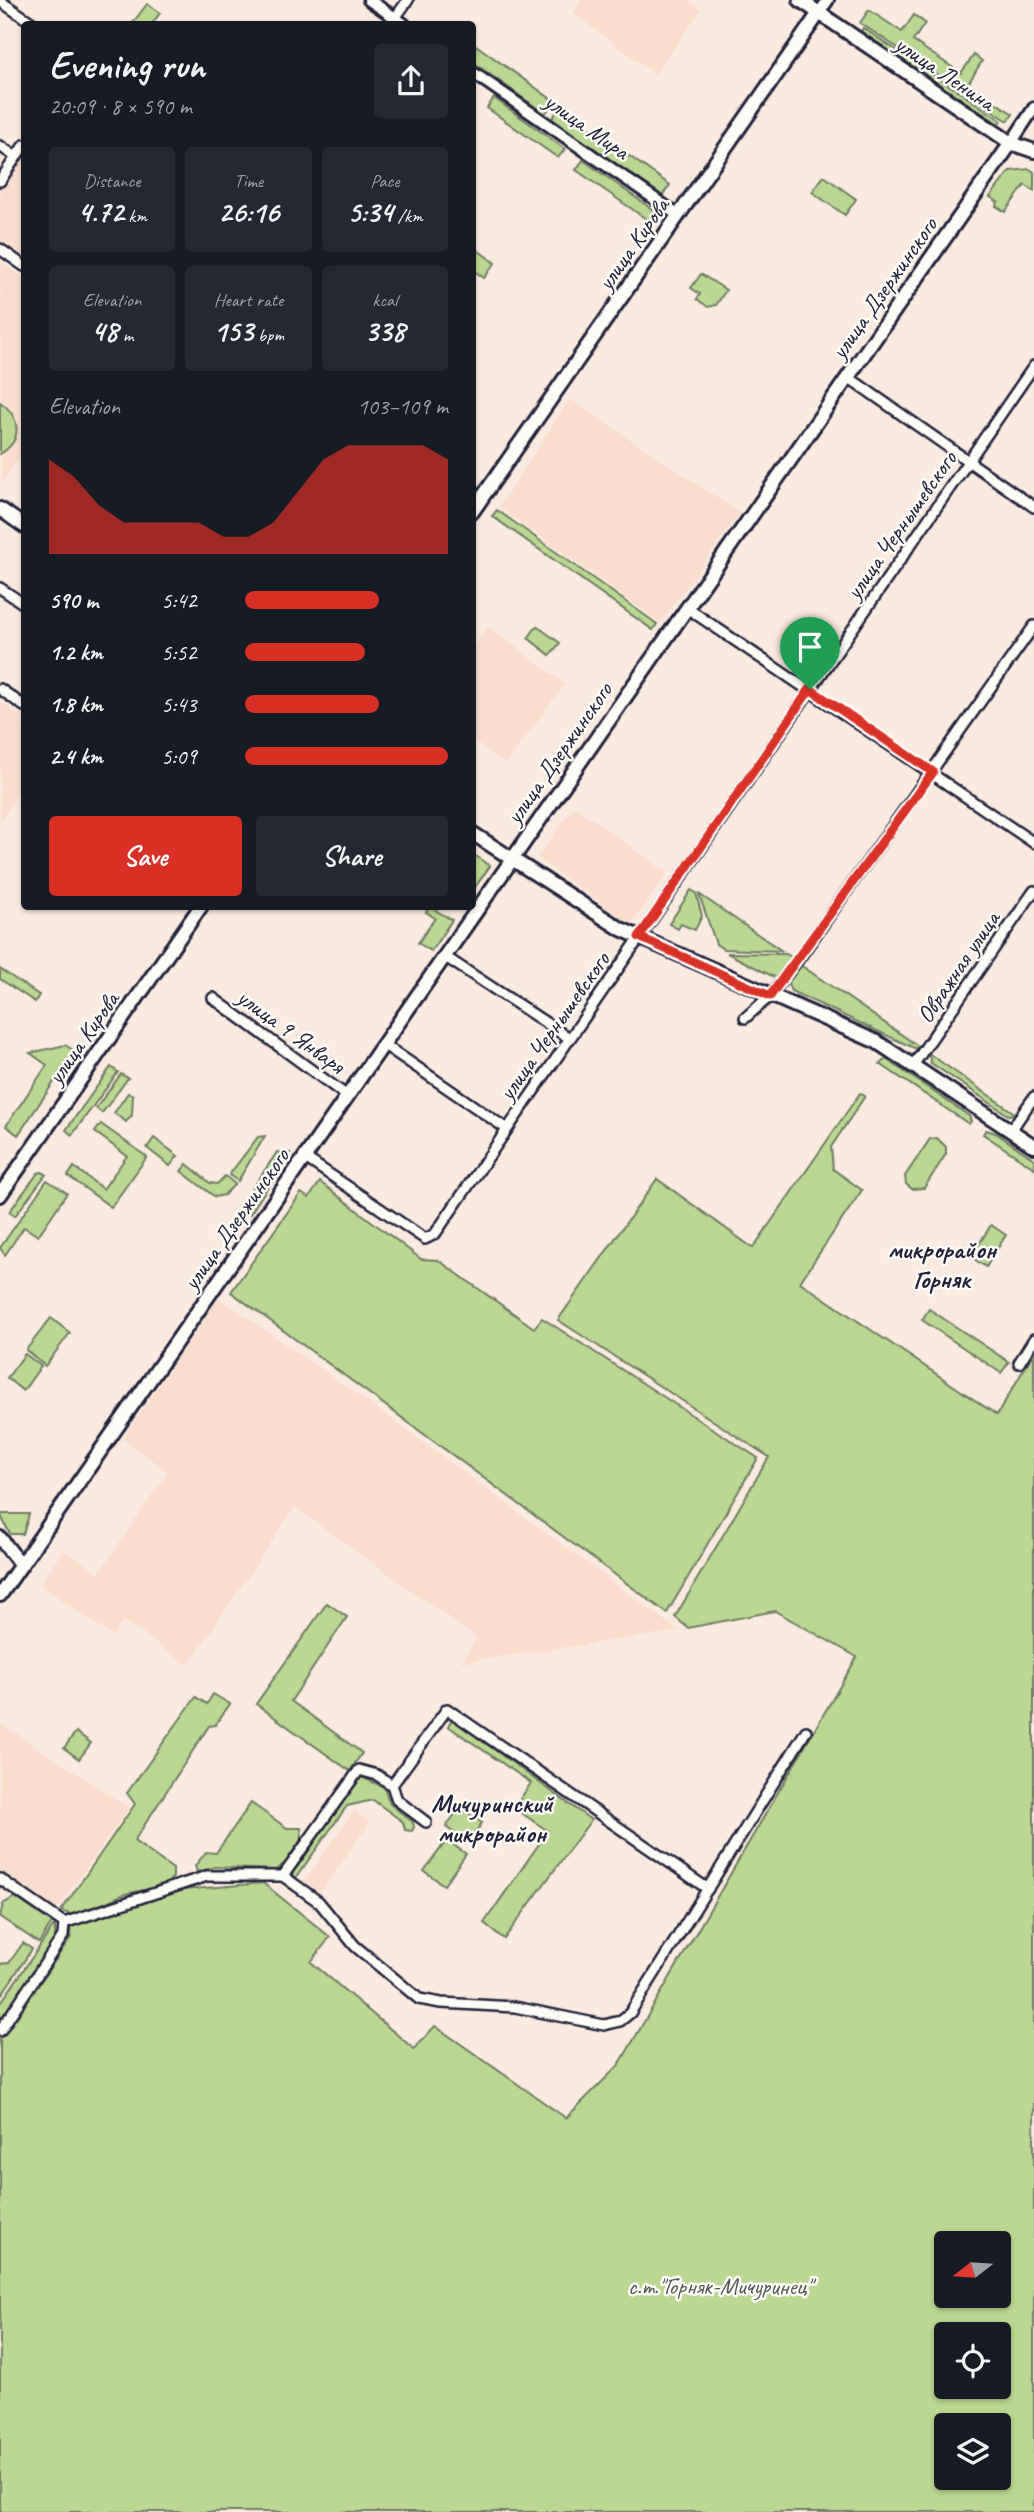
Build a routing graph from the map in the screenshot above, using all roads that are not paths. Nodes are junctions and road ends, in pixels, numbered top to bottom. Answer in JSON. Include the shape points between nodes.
{"nodes":[{"id":1,"x":369,"y":0,"type":"edge"},
{"id":2,"x":408,"y":0,"type":"edge"},
{"id":3,"x":800,"y":0,"type":"edge"},
{"id":4,"x":828,"y":0,"type":"edge"},
{"id":5,"x":0,"y":1,"type":"edge"},
{"id":6,"x":819,"y":13,"type":"junction"},
{"id":7,"x":30,"y":21,"type":"edge"},
{"id":8,"x":400,"y":21,"type":"edge"},
{"id":9,"x":476,"y":75,"type":"edge"},
{"id":10,"x":1034,"y":108,"type":"edge"},
{"id":11,"x":1011,"y":143,"type":"junction"},
{"id":12,"x":0,"y":146,"type":"edge"},
{"id":13,"x":21,"y":150,"type":"edge"},
{"id":14,"x":1034,"y":151,"type":"edge"},
{"id":15,"x":16,"y":157,"type":"junction"},
{"id":16,"x":0,"y":181,"type":"edge"},
{"id":17,"x":678,"y":215,"type":"junction"},
{"id":18,"x":0,"y":249,"type":"edge"},
{"id":19,"x":21,"y":263,"type":"edge"},
{"id":20,"x":1034,"y":366,"type":"edge"},
{"id":21,"x":848,"y":376,"type":"junction"},
{"id":22,"x":970,"y":462,"type":"junction"},
{"id":23,"x":476,"y":506,"type":"edge"},
{"id":24,"x":1034,"y":507,"type":"edge"},
{"id":25,"x":0,"y":509,"type":"edge"},
{"id":26,"x":21,"y":524,"type":"edge"},
{"id":27,"x":0,"y":588,"type":"edge"},
{"id":28,"x":21,"y":602,"type":"edge"},
{"id":29,"x":687,"y":608,"type":"junction"},
{"id":30,"x":1034,"y":626,"type":"edge"},
{"id":31,"x":0,"y":689,"type":"edge"},
{"id":32,"x":810,"y":689,"type":"junction"},
{"id":33,"x":21,"y":704,"type":"edge"},
{"id":34,"x":933,"y":772,"type":"junction"},
{"id":35,"x":476,"y":836,"type":"edge"},
{"id":36,"x":1034,"y":843,"type":"edge"},
{"id":37,"x":511,"y":859,"type":"junction"},
{"id":38,"x":1034,"y":891,"type":"edge"},
{"id":39,"x":198,"y":910,"type":"edge"},
{"id":40,"x":476,"y":910,"type":"edge"},
{"id":41,"x":476,"y":910,"type":"edge"},
{"id":42,"x":639,"y":937,"type":"junction"},
{"id":43,"x":444,"y":956,"type":"junction"},
{"id":44,"x":770,"y":996,"type":"junction"},
{"id":45,"x":213,"y":998,"type":"dead end"},
{"id":46,"x":746,"y":1018,"type":"dead end"},
{"id":47,"x":569,"y":1038,"type":"junction"},
{"id":48,"x":383,"y":1044,"type":"junction"},
{"id":49,"x":915,"y":1064,"type":"junction"},
{"id":50,"x":347,"y":1096,"type":"junction"},
{"id":51,"x":1034,"y":1097,"type":"edge"},
{"id":52,"x":507,"y":1129,"type":"junction"},
{"id":53,"x":1011,"y":1130,"type":"junction"},
{"id":54,"x":1034,"y":1146,"type":"edge"},
{"id":55,"x":304,"y":1157,"type":"junction"},
{"id":56,"x":0,"y":1195,"type":"edge"},
{"id":57,"x":1034,"y":1339,"type":"edge"},
{"id":58,"x":1019,"y":1363,"type":"dead end"},
{"id":59,"x":0,"y":1538,"type":"edge"},
{"id":60,"x":21,"y":1565,"type":"junction"},
{"id":61,"x":0,"y":1595,"type":"edge"},
{"id":62,"x":806,"y":1731,"type":"dead end"},
{"id":63,"x":393,"y":1785,"type":"junction"},
{"id":64,"x":426,"y":1822,"type":"dead end"},
{"id":65,"x":283,"y":1876,"type":"junction"},
{"id":66,"x":0,"y":1880,"type":"edge"},
{"id":67,"x":708,"y":1889,"type":"junction"},
{"id":68,"x":64,"y":1923,"type":"junction"},
{"id":69,"x":0,"y":2031,"type":"edge"}],
"edges":[{"from":1,"to":8,"type":"street"},
{"from":2,"to":8,"type":"street"},
{"from":3,"to":6,"type":"main road","name":"улица Ленина"},
{"from":4,"to":6,"type":"street","name":"улица Кирова"},
{"from":5,"to":7,"type":"street"},
{"from":6,"to":11,"type":"main road","name":"улица Ленина"},
{"from":6,"to":17,"type":"main road","name":"улица Кирова"},
{"from":9,"to":17,"type":"street","name":"улица Мира"},
{"from":10,"to":11,"type":"street","name":"улица Дзержинского"},
{"from":11,"to":14,"type":"main road","name":"улица Ленина"},
{"from":11,"to":21,"type":"main road","name":"улица Дзержинского"},
{"from":12,"to":15,"type":"street"},
{"from":13,"to":15,"type":"street"},
{"from":15,"to":16,"type":"street"},
{"from":17,"to":23,"type":"main road","name":"улица Кирова"},
{"from":18,"to":19,"type":"street"},
{"from":20,"to":22,"type":"street","name":"улица Чернышевского"},
{"from":21,"to":22,"type":"street"},
{"from":21,"to":29,"type":"main road","name":"улица Дзержинского"},
{"from":22,"to":24,"type":"street"},
{"from":22,"to":32,"type":"street","name":"улица Чернышевского"},
{"from":25,"to":26,"type":"main road"},
{"from":27,"to":28,"type":"street"},
{"from":29,"to":32,"type":"street"},
{"from":29,"to":37,"type":"main road","name":"улица Дзержинского"},
{"from":30,"to":34,"type":"street"},
{"from":31,"to":33,"type":"street"},
{"from":32,"to":34,"type":"street"},
{"from":32,"to":42,"type":"street","name":"улица Чернышевского"},
{"from":34,"to":36,"type":"street"},
{"from":34,"to":44,"type":"street"},
{"from":35,"to":37,"type":"main road"},
{"from":37,"to":40,"type":"main road","name":"улица Дзержинского"},
{"from":37,"to":42,"type":"main road"},
{"from":38,"to":49,"type":"street","name":"Овражная улица"},
{"from":39,"to":56,"type":"main road","name":"улица Кирова"},
{"from":41,"to":43,"type":"main road","name":"улица Дзержинского"},
{"from":42,"to":44,"type":"main road"},
{"from":42,"to":47,"type":"street","name":"улица Чернышевского"},
{"from":43,"to":47,"type":"street"},
{"from":43,"to":48,"type":"main road","name":"улица Дзержинского"},
{"from":44,"to":46,"type":"street"},
{"from":44,"to":49,"type":"main road","via":[[877,1042]]},
{"from":45,"to":50,"type":"street","name":"улица 9 Января"},
{"from":47,"to":52,"type":"street","name":"улица Чернышевского"},
{"from":48,"to":50,"type":"main road","name":"улица Дзержинского"},
{"from":48,"to":52,"type":"street"},
{"from":49,"to":53,"type":"main road"},
{"from":50,"to":55,"type":"main road","name":"улица Дзержинского"},
{"from":51,"to":53,"type":"street"},
{"from":52,"to":55,"type":"street","name":"улица Чернышевского","via":[[435,1234],[425,1238]]},
{"from":53,"to":54,"type":"main road"},
{"from":55,"to":60,"type":"main road","name":"улица Дзержинского"},
{"from":57,"to":58,"type":"street"},
{"from":59,"to":60,"type":"main road"},
{"from":60,"to":61,"type":"main road","name":"улица Дзержинского"},
{"from":62,"to":67,"type":"street"},
{"from":63,"to":64,"type":"street","via":[[397,1800]]},
{"from":63,"to":65,"type":"street","via":[[359,1770]]},
{"from":63,"to":67,"type":"street","via":[[447,1709]]},
{"from":65,"to":67,"type":"street","via":[[320,1902],[355,1946],[419,1999],[515,2007],[604,2025],[630,2013]]},
{"from":65,"to":68,"type":"street","via":[[208,1876]]},
{"from":66,"to":68,"type":"street"},
{"from":68,"to":69,"type":"street","via":[[63,1936]]}]}
